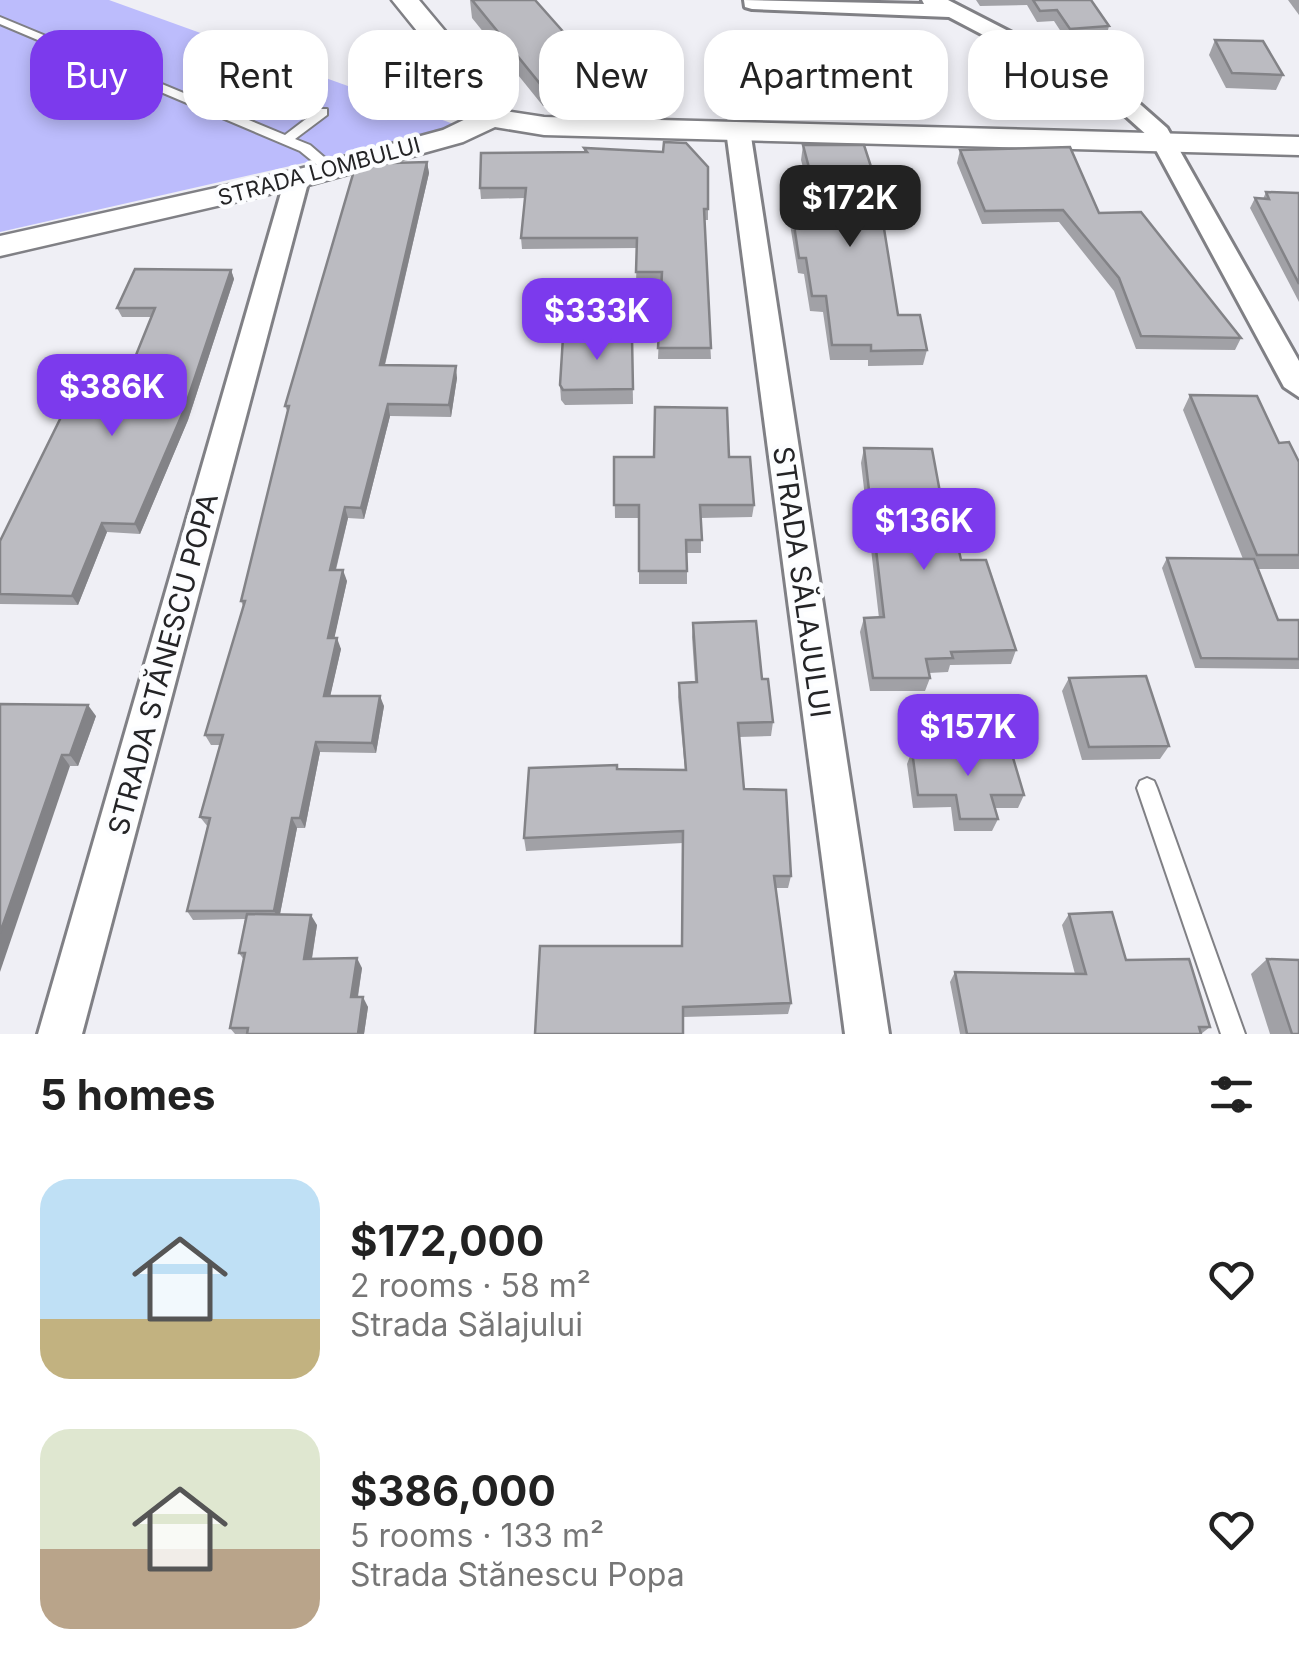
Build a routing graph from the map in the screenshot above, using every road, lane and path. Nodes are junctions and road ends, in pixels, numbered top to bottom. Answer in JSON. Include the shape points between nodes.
{"nodes":[{"id":1,"x":405,"y":0,"type":"edge"},
{"id":2,"x":932,"y":0,"type":"edge"},
{"id":3,"x":752,"y":3,"type":"dead end"},
{"id":4,"x":954,"y":12,"type":"junction"},
{"id":5,"x":0,"y":20,"type":"edge"},
{"id":6,"x":430,"y":30,"type":"edge"},
{"id":7,"x":312,"y":120,"type":"edge"},
{"id":8,"x":487,"y":120,"type":"edge"},
{"id":9,"x":504,"y":120,"type":"edge"},
{"id":10,"x":738,"y":130,"type":"junction"},
{"id":11,"x":286,"y":140,"type":"junction"},
{"id":12,"x":1166,"y":143,"type":"junction"},
{"id":13,"x":1299,"y":146,"type":"edge"},
{"id":14,"x":332,"y":170,"type":"junction"},
{"id":15,"x":297,"y":179,"type":"junction"},
{"id":16,"x":0,"y":246,"type":"edge"},
{"id":17,"x":1299,"y":387,"type":"edge"},
{"id":18,"x":1147,"y":788,"type":"dead end"},
{"id":19,"x":60,"y":1034,"type":"edge"},
{"id":20,"x":867,"y":1034,"type":"edge"},
{"id":21,"x":1233,"y":1034,"type":"edge"}],
"edges":[{"from":1,"to":6,"type":"street"},
{"from":2,"to":4,"type":"street"},
{"from":3,"to":4,"type":"street"},
{"from":4,"to":12,"type":"street","via":[[1116,96]]},
{"from":5,"to":11,"type":"lane"},
{"from":7,"to":11,"type":"lane"},
{"from":8,"to":14,"type":"street","name":"STRADA LOMBULUI"},
{"from":9,"to":10,"type":"street"},
{"from":10,"to":12,"type":"street"},
{"from":10,"to":20,"type":"street","name":"STRADA SĂLAJULUI"},
{"from":11,"to":14,"type":"lane","via":[[317,154]]},
{"from":12,"to":13,"type":"street"},
{"from":12,"to":17,"type":"street"},
{"from":14,"to":15,"type":"street","name":"STRADA LOMBULUI"},
{"from":15,"to":16,"type":"street","name":"STRADA LOMBULUI"},
{"from":15,"to":19,"type":"street","name":"STRADA STĂNESCU POPA"},
{"from":18,"to":21,"type":"lane"}]}
